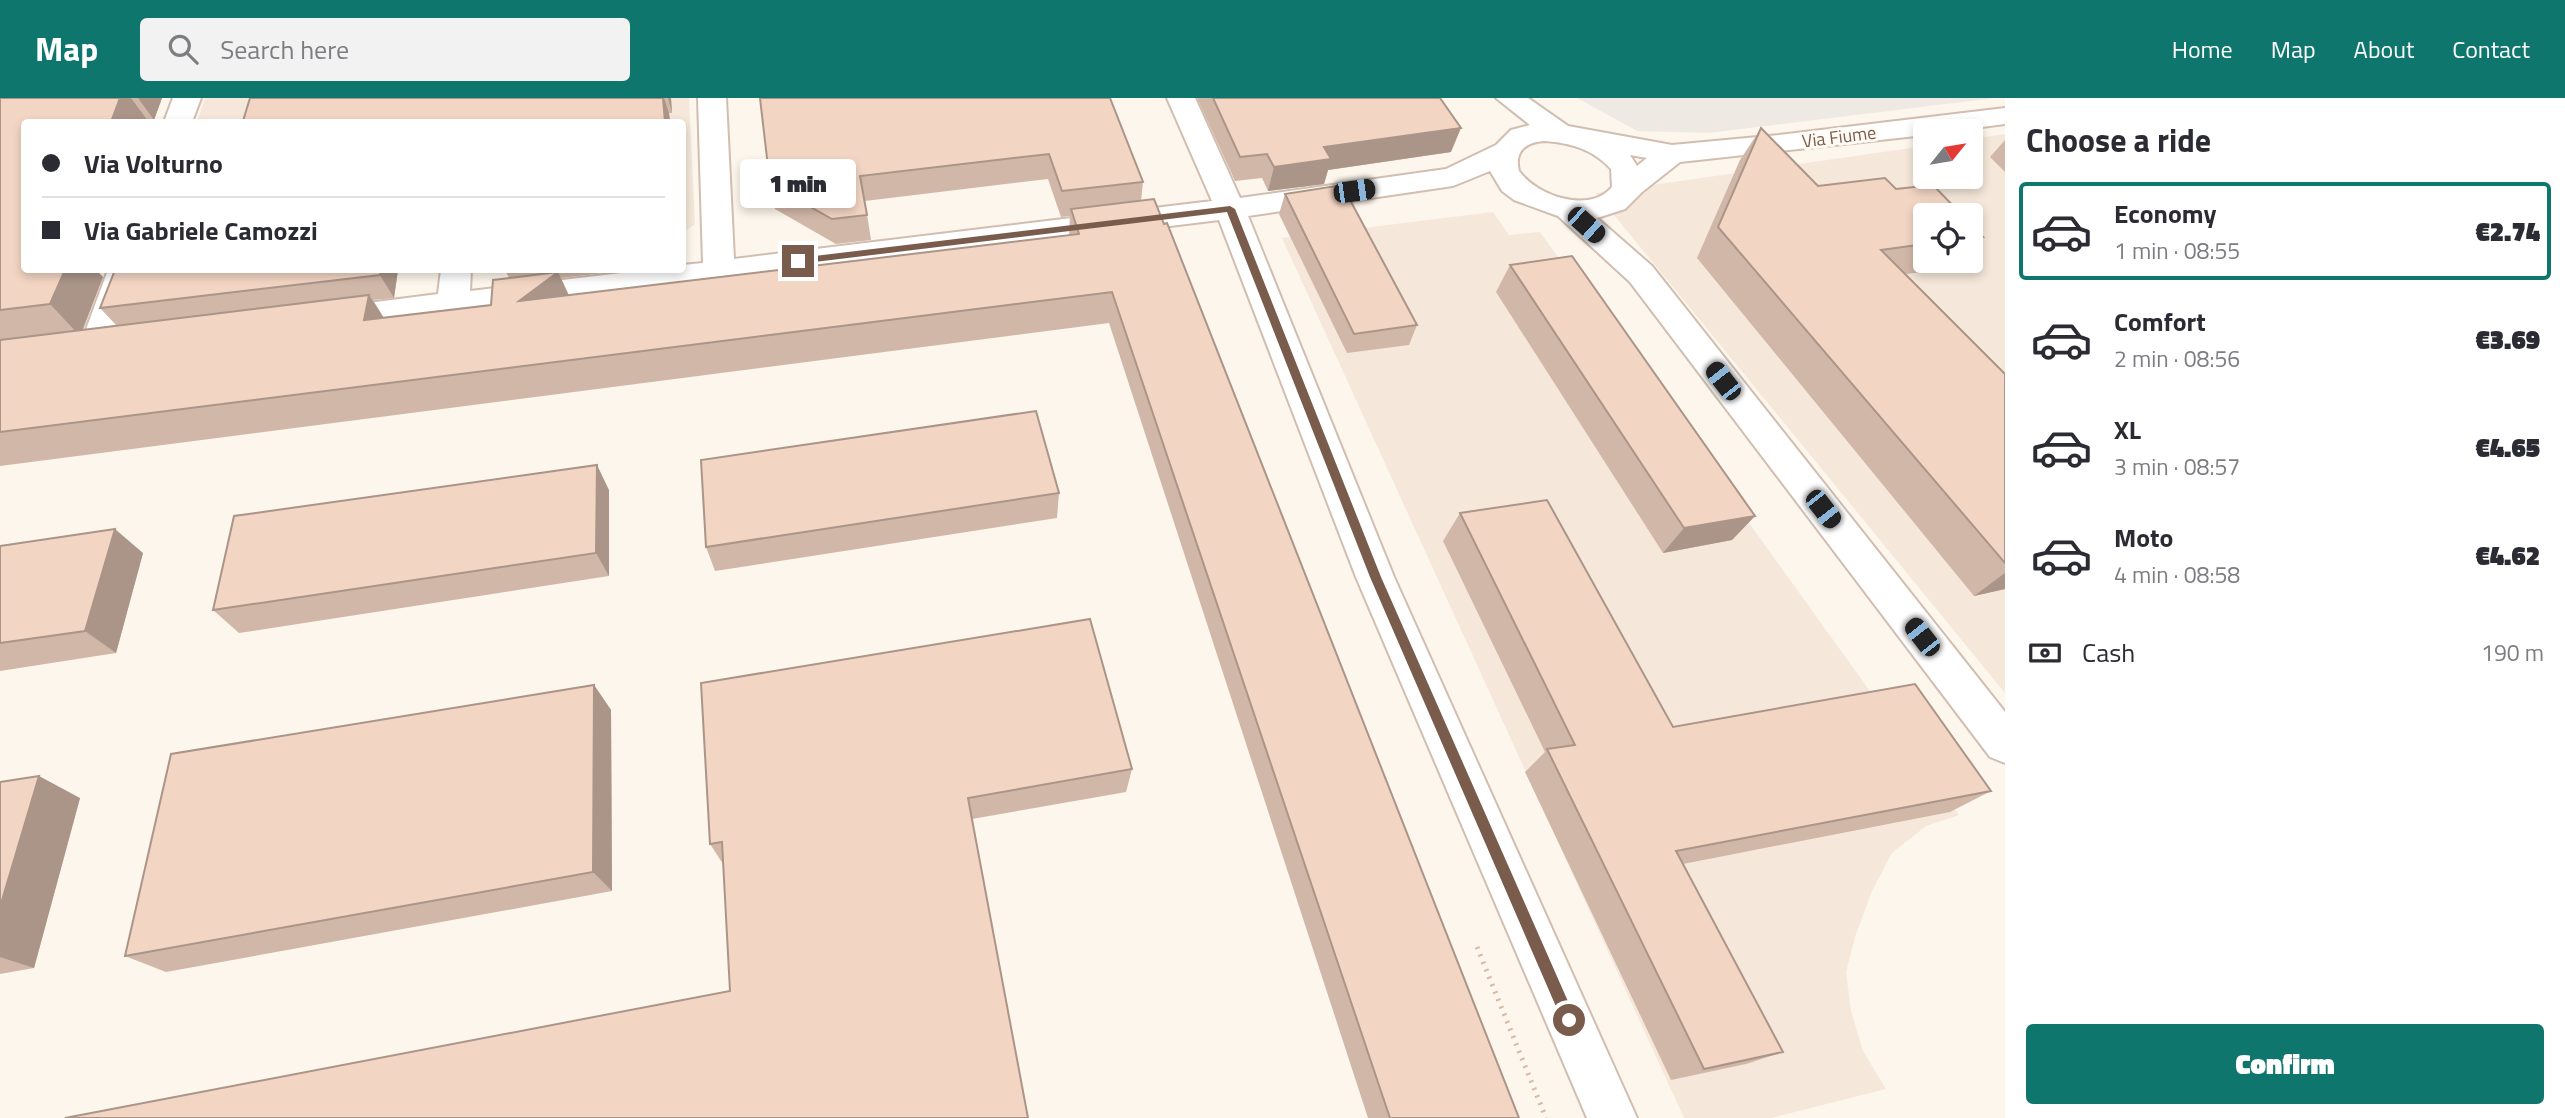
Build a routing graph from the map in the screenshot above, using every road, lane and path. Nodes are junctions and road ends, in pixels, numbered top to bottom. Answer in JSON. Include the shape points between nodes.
{"nodes":[{"id":1,"x":187,"y":98,"type":"edge"},
{"id":2,"x":712,"y":98,"type":"edge"},
{"id":3,"x":1181,"y":98,"type":"edge"},
{"id":4,"x":1490,"y":98,"type":"edge"},
{"id":5,"x":1510,"y":98,"type":"edge"},
{"id":6,"x":2005,"y":116,"type":"edge"},
{"id":7,"x":178,"y":119,"type":"edge"},
{"id":8,"x":1567,"y":134,"type":"junction"},
{"id":9,"x":1507,"y":148,"type":"junction"},
{"id":10,"x":1672,"y":153,"type":"junction"},
{"id":11,"x":1453,"y":177,"type":"junction"},
{"id":12,"x":1623,"y":193,"type":"junction"},
{"id":13,"x":1555,"y":206,"type":"junction"},
{"id":14,"x":1230,"y":209,"type":"junction"},
{"id":15,"x":719,"y":271,"type":"junction"},
{"id":16,"x":123,"y":273,"type":"edge"},
{"id":17,"x":456,"y":273,"type":"edge"},
{"id":18,"x":1640,"y":274,"type":"junction"},
{"id":19,"x":453,"y":304,"type":"junction"},
{"id":20,"x":302,"y":323,"type":"edge"},
{"id":21,"x":95,"y":348,"type":"edge"},
{"id":22,"x":2005,"y":744,"type":"edge"},
{"id":23,"x":1612,"y":1118,"type":"edge"}],
"edges":[{"from":1,"to":7,"type":"street"},
{"from":2,"to":15,"type":"street"},
{"from":3,"to":14,"type":"street"},
{"from":4,"to":9,"type":"street"},
{"from":5,"to":8,"type":"street"},
{"from":6,"to":10,"type":"street","name":"Via Fiume"},
{"from":8,"to":9,"type":"street","via":[[1525,135]]},
{"from":8,"to":10,"type":"street","name":"Via Fiume"},
{"from":8,"to":12,"type":"street","via":[[1598,144],[1617,158],[1627,174]]},
{"from":9,"to":11,"type":"street"},
{"from":9,"to":13,"type":"street","via":[[1502,158],[1505,174],[1520,190]]},
{"from":10,"to":12,"type":"street"},
{"from":11,"to":13,"type":"street"},
{"from":11,"to":14,"type":"street"},
{"from":12,"to":13,"type":"street","via":[[1615,202],[1595,209]]},
{"from":12,"to":18,"type":"street"},
{"from":13,"to":18,"type":"street"},
{"from":14,"to":15,"type":"street"},
{"from":14,"to":23,"type":"street","via":[[1376,577]]},
{"from":15,"to":19,"type":"street"},
{"from":16,"to":21,"type":"street"},
{"from":17,"to":19,"type":"street"},
{"from":18,"to":22,"type":"street"},
{"from":19,"to":20,"type":"street"}]}
